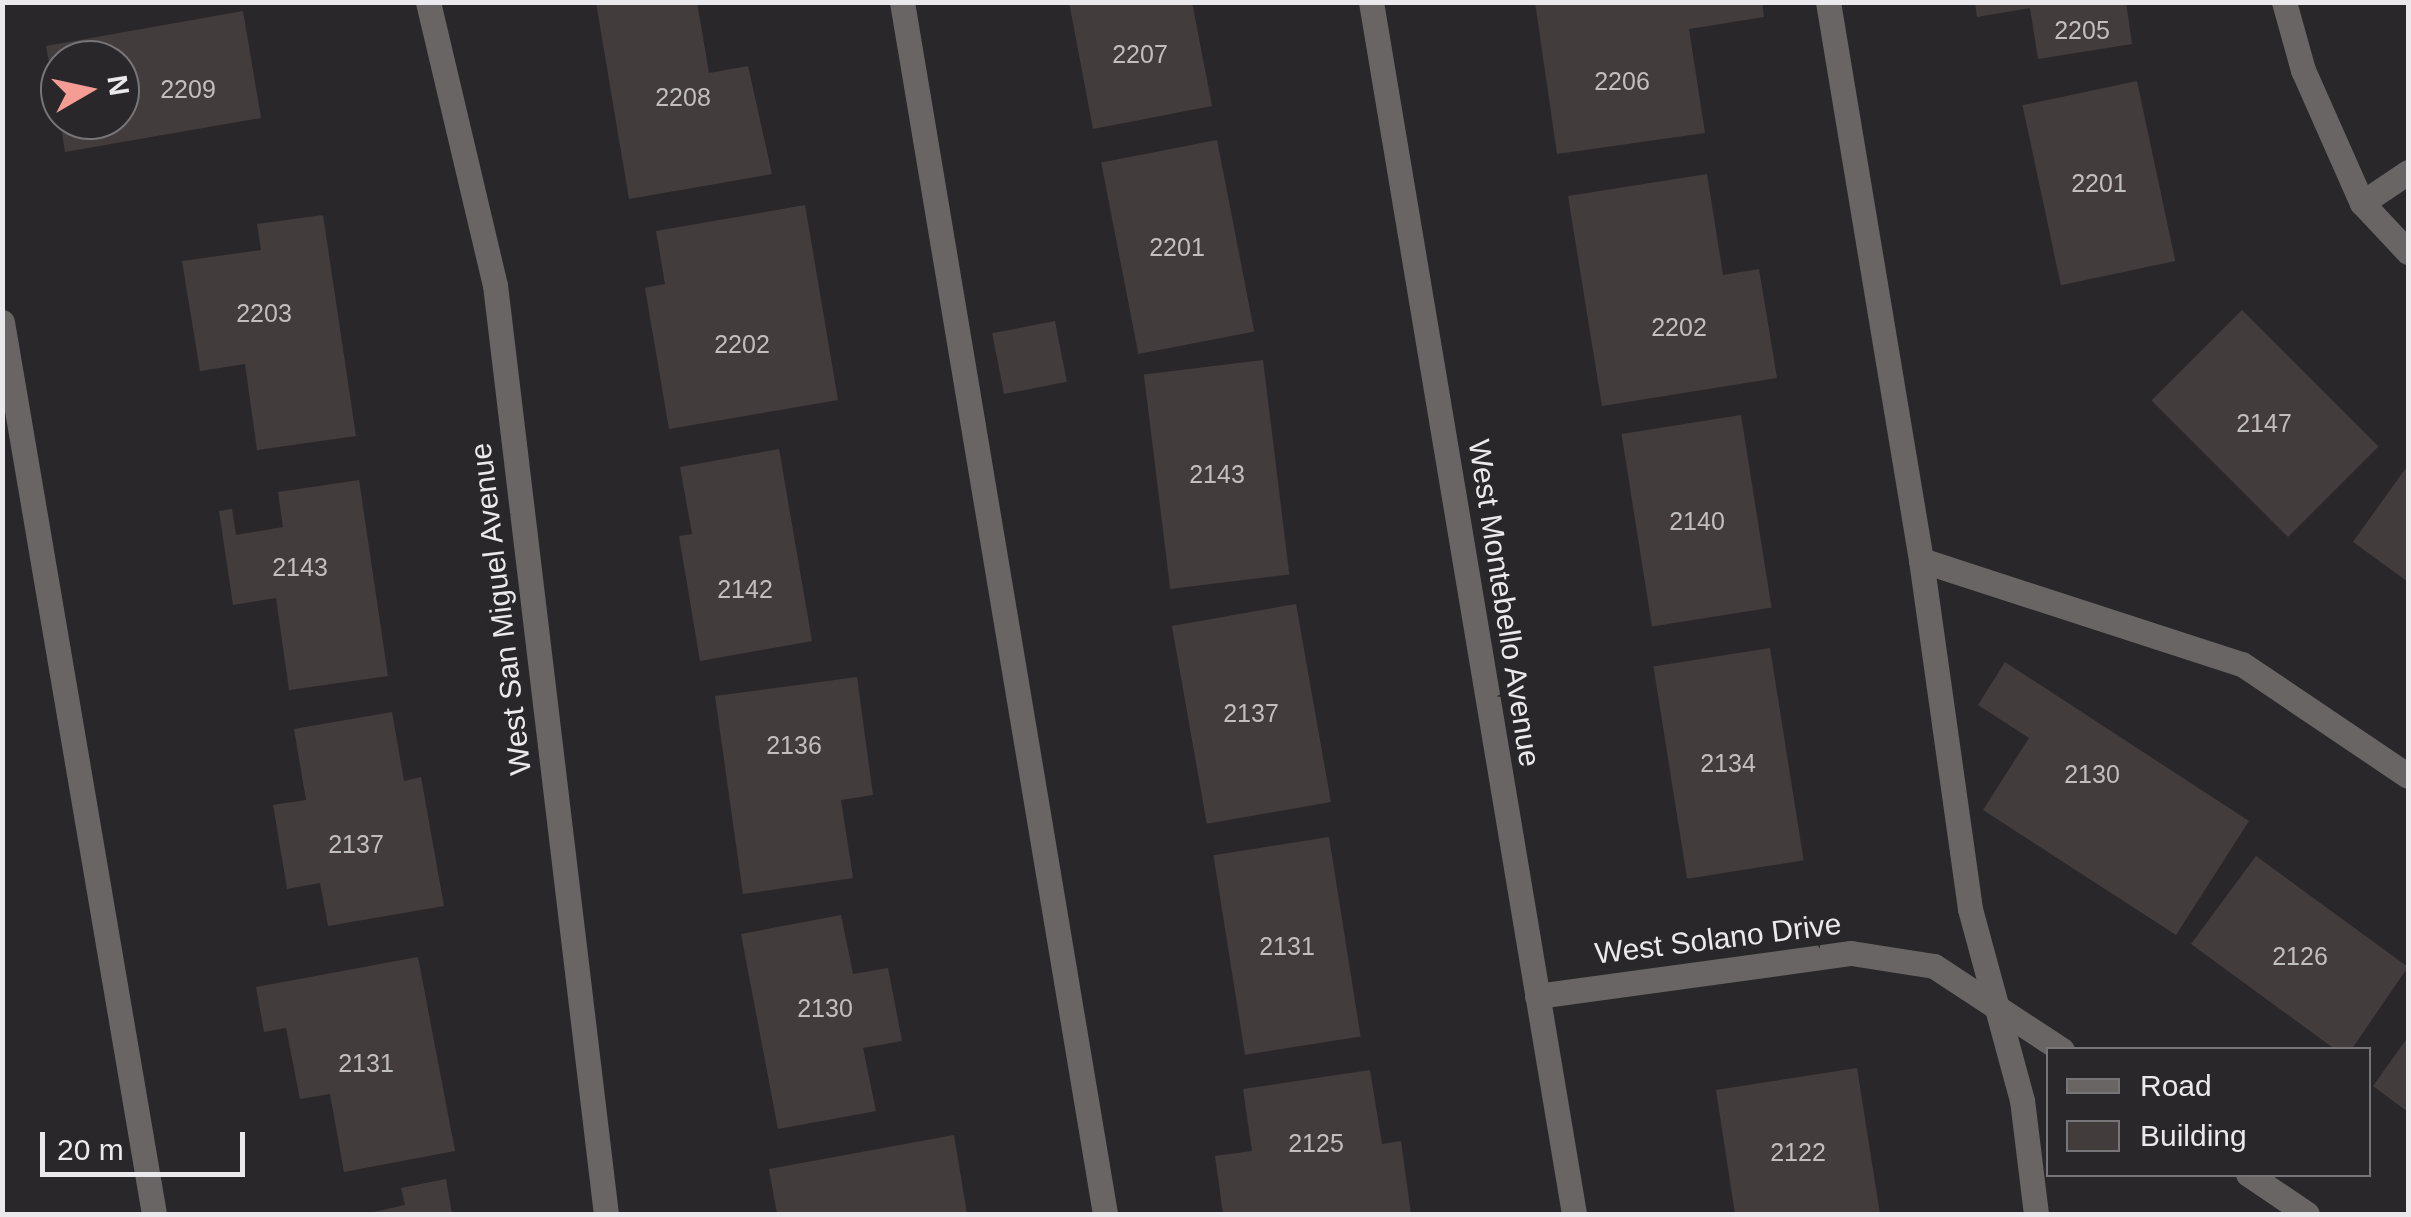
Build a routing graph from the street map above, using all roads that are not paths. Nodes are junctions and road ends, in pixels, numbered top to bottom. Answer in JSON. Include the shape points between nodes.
{"nodes":[{"id":1,"x":428,"y":2,"type":"edge"},
{"id":2,"x":902,"y":2,"type":"edge"},
{"id":3,"x":1371,"y":2,"type":"edge"},
{"id":4,"x":1828,"y":2,"type":"edge"},
{"id":5,"x":2284,"y":2,"type":"edge"},
{"id":6,"x":2408,"y":172,"type":"edge"},
{"id":7,"x":2362,"y":203,"type":"junction"},
{"id":8,"x":2408,"y":252,"type":"edge"},
{"id":9,"x":2,"y":322,"type":"edge"},
{"id":10,"x":1921,"y":560,"type":"junction"},
{"id":11,"x":2408,"y":776,"type":"edge"},
{"id":12,"x":1536,"y":996,"type":"junction"},
{"id":13,"x":1998,"y":1006,"type":"junction"},
{"id":14,"x":2058,"y":1047,"type":"edge"},
{"id":15,"x":2252,"y":1177,"type":"edge"},
{"id":16,"x":154,"y":1214,"type":"edge"},
{"id":17,"x":606,"y":1214,"type":"edge"},
{"id":18,"x":1105,"y":1214,"type":"edge"},
{"id":19,"x":1574,"y":1214,"type":"edge"},
{"id":20,"x":2036,"y":1214,"type":"edge"},
{"id":21,"x":2307,"y":1214,"type":"edge"}],
"edges":[{"from":1,"to":17,"type":"street","name":"West San Miguel Avenue","via":[[495,284]]},
{"from":2,"to":18,"type":"street"},
{"from":3,"to":12,"type":"street","name":"West Montebello Avenue"},
{"from":4,"to":10,"type":"street"},
{"from":5,"to":7,"type":"street","via":[[2303,70]]},
{"from":6,"to":7,"type":"street"},
{"from":7,"to":8,"type":"street"},
{"from":9,"to":16,"type":"street"},
{"from":10,"to":11,"type":"street","via":[[2242,664]]},
{"from":10,"to":13,"type":"street","via":[[1970,908]]},
{"from":12,"to":13,"type":"street","name":"West Solano Drive","via":[[1851,952],[1934,966]]},
{"from":12,"to":19,"type":"street","name":"West Montebello Avenue"},
{"from":13,"to":14,"type":"street","name":"West Solano Drive"},
{"from":13,"to":20,"type":"street","via":[[2022,1100]]},
{"from":15,"to":21,"type":"street"}]}
